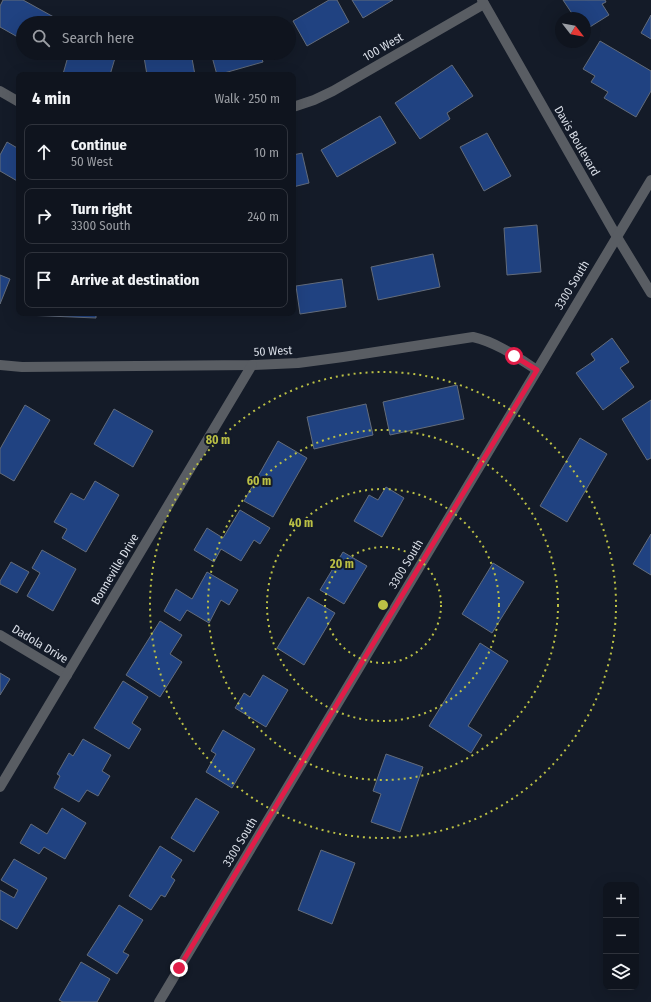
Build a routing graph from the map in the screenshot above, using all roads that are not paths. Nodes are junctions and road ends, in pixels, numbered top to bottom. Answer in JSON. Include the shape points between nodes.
{"nodes":[{"id":1,"x":483,"y":2,"type":"edge"},
{"id":2,"x":0,"y":91,"type":"edge"},
{"id":3,"x":16,"y":100,"type":"edge"},
{"id":4,"x":296,"y":106,"type":"edge"},
{"id":5,"x":651,"y":180,"type":"edge"},
{"id":6,"x":616,"y":237,"type":"junction"},
{"id":7,"x":651,"y":294,"type":"edge"},
{"id":8,"x":0,"y":365,"type":"edge"},
{"id":9,"x":252,"y":365,"type":"junction"},
{"id":10,"x":537,"y":370,"type":"junction"},
{"id":11,"x":0,"y":635,"type":"edge"},
{"id":12,"x":67,"y":675,"type":"junction"},
{"id":13,"x":0,"y":787,"type":"edge"},
{"id":14,"x":159,"y":1002,"type":"edge"}],
"edges":[{"from":1,"to":4,"type":"street","name":"100 West","via":[[333,90]]},
{"from":1,"to":6,"type":"street","name":"Davis Boulevard"},
{"from":2,"to":3,"type":"street"},
{"from":5,"to":6,"type":"street","name":"3300 South"},
{"from":6,"to":7,"type":"street","name":"Davis Boulevard"},
{"from":6,"to":10,"type":"street","name":"3300 South"},
{"from":8,"to":9,"type":"street","name":"50 West"},
{"from":9,"to":10,"type":"street","name":"50 West","via":[[298,363],[473,337],[501,348]]},
{"from":9,"to":12,"type":"street","name":"Bonneville Drive"},
{"from":10,"to":14,"type":"street","name":"3300 South"},
{"from":11,"to":12,"type":"street","name":"Dadola Drive"},
{"from":12,"to":13,"type":"street","name":"Bonneville Drive"}]}
